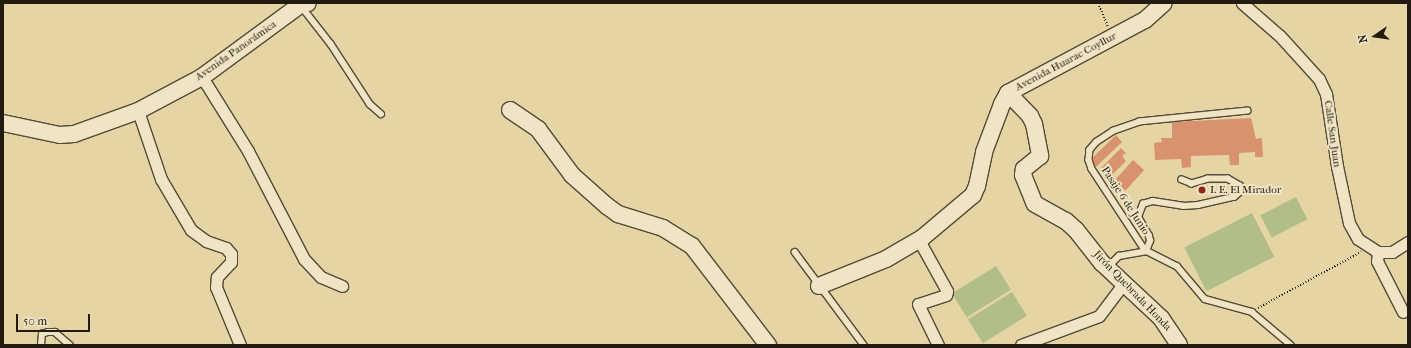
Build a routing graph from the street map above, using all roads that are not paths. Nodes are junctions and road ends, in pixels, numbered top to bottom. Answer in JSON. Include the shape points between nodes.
{"nodes":[{"id":1,"x":1164,"y":3,"type":"edge"},
{"id":2,"x":1242,"y":3,"type":"edge"},
{"id":3,"x":304,"y":4,"type":"edge"},
{"id":4,"x":202,"y":77,"type":"junction"},
{"id":5,"x":1008,"y":93,"type":"junction"},
{"id":6,"x":510,"y":110,"type":"dead end"},
{"id":7,"x":1248,"y":110,"type":"dead end"},
{"id":8,"x":138,"y":111,"type":"junction"},
{"id":9,"x":381,"y":114,"type":"dead end"},
{"id":10,"x":3,"y":124,"type":"edge"},
{"id":11,"x":1182,"y":180,"type":"dead end"},
{"id":12,"x":922,"y":238,"type":"junction"},
{"id":13,"x":1408,"y":242,"type":"edge"},
{"id":14,"x":1146,"y":250,"type":"junction"},
{"id":15,"x":1373,"y":250,"type":"junction"},
{"id":16,"x":795,"y":252,"type":"dead end"},
{"id":17,"x":1108,"y":267,"type":"junction"},
{"id":18,"x":1124,"y":283,"type":"junction"},
{"id":19,"x":342,"y":286,"type":"dead end"},
{"id":20,"x":819,"y":286,"type":"junction"},
{"id":21,"x":1403,"y":312,"type":"dead end"},
{"id":22,"x":1050,"y":340,"type":"edge"},
{"id":23,"x":41,"y":345,"type":"edge"},
{"id":24,"x":70,"y":345,"type":"edge"},
{"id":25,"x":240,"y":345,"type":"edge"},
{"id":26,"x":768,"y":345,"type":"edge"},
{"id":27,"x":864,"y":345,"type":"edge"},
{"id":28,"x":938,"y":345,"type":"edge"},
{"id":29,"x":1021,"y":345,"type":"edge"},
{"id":30,"x":1179,"y":345,"type":"edge"},
{"id":31,"x":1291,"y":345,"type":"edge"}],
"edges":[{"from":1,"to":5,"type":"main road","name":"Avenida Huarac Coyllur","via":[[1145,20]]},
{"from":2,"to":15,"type":"street","name":"Calle San Juan","via":[[1280,36],[1319,79],[1326,94],[1336,166],[1349,224],[1358,239]]},
{"from":3,"to":4,"type":"main road","name":"Avenida Panorámica"},
{"from":3,"to":9,"type":"lane","via":[[370,104]]},
{"from":4,"to":8,"type":"main road","name":"Avenida Panorámica"},
{"from":4,"to":19,"type":"street","via":[[248,151],[304,259],[321,277]]},
{"from":5,"to":12,"type":"main road","name":"Avenida Huarac Coyllur","via":[[984,152],[973,195]]},
{"from":5,"to":17,"type":"main road","name":"Jirón Quebrada Honda","via":[[1030,116],[1037,139],[1040,156],[1024,169],[1023,175],[1034,204],[1076,230]]},
{"from":6,"to":26,"type":"main road","via":[[538,129],[572,175],[607,206],[624,217],[663,228],[692,246]]},
{"from":7,"to":14,"type":"lane","name":"Pasaje 6 de Junio","via":[[1140,122],[1114,131],[1090,150],[1089,160],[1092,169]]},
{"from":8,"to":10,"type":"main road","name":"Avenida Panorámica","via":[[67,135]]},
{"from":8,"to":25,"type":"street","via":[[161,178],[192,230],[206,241],[226,248],[231,254],[231,262],[217,277],[216,286]]},
{"from":11,"to":14,"type":"lane","via":[[1192,184],[1208,179],[1228,178],[1240,186],[1241,191],[1234,197],[1198,205],[1184,206],[1154,201],[1143,204],[1138,218],[1149,236],[1150,241]]},
{"from":12,"to":20,"type":"main road","name":"Avenida Huarac Coyllur","via":[[886,259]]},
{"from":12,"to":28,"type":"street","via":[[921,244],[947,291],[946,295],[918,304]]},
{"from":13,"to":15,"type":"street","via":[[1392,252]]},
{"from":14,"to":17,"type":"lane","via":[[1119,256]]},
{"from":14,"to":31,"type":"lane","name":"Pasaje 6 de Junio","via":[[1177,266],[1205,299],[1261,316]]},
{"from":15,"to":21,"type":"street"},
{"from":16,"to":20,"type":"lane"},
{"from":17,"to":18,"type":"main road","name":"Jirón Quebrada Honda"},
{"from":18,"to":22,"type":"street","via":[[1100,316]]},
{"from":18,"to":30,"type":"main road","name":"Jirón Quebrada Honda","via":[[1161,318]]},
{"from":20,"to":27,"type":"lane"},
{"from":22,"to":29,"type":"street"},
{"from":23,"to":24,"type":"lane","via":[[42,334],[48,332],[56,332]]}]}
